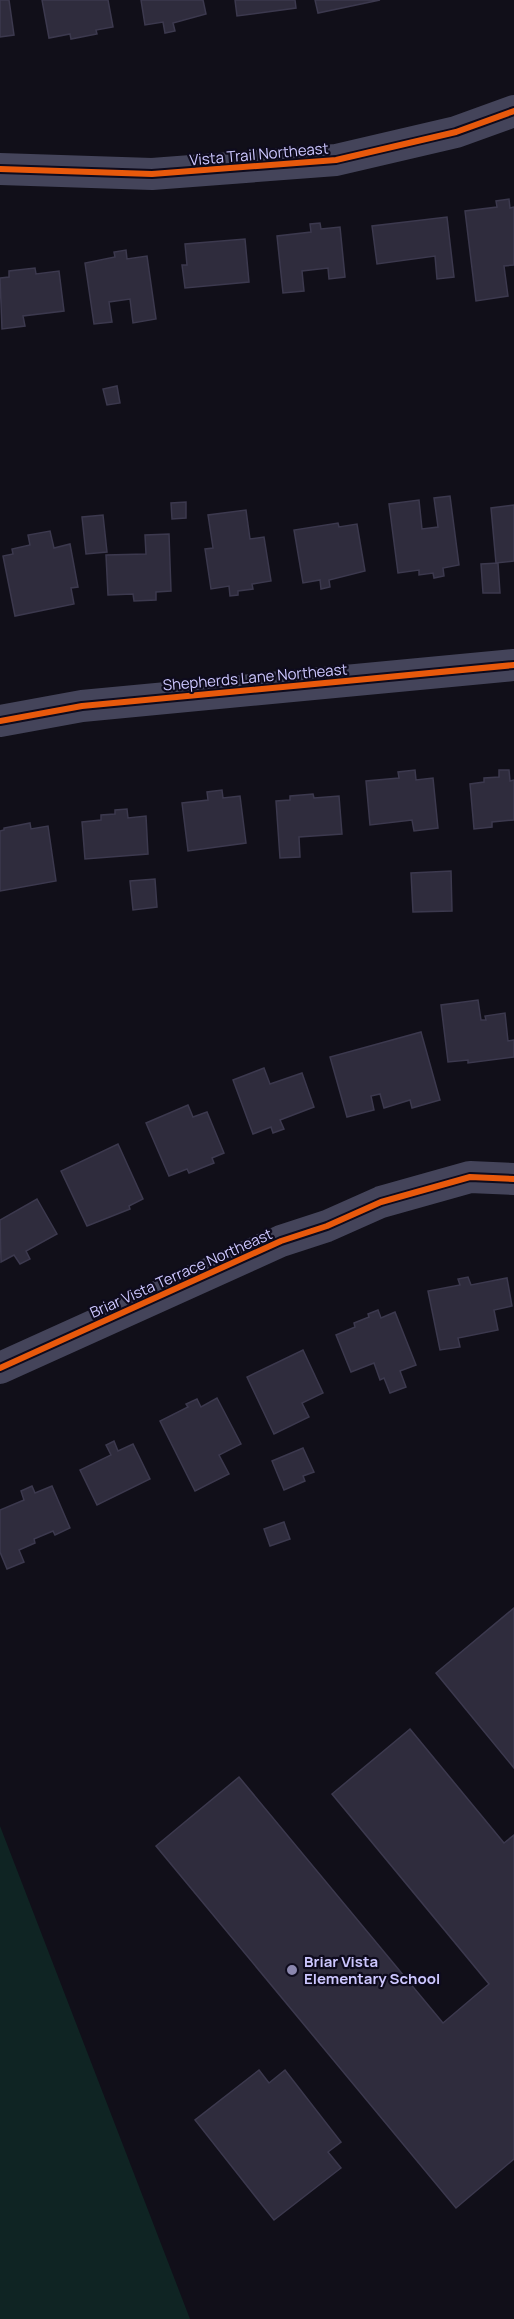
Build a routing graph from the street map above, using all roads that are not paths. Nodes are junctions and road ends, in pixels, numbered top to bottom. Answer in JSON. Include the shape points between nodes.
{"nodes":[{"id":1,"x":514,"y":111,"type":"edge"},
{"id":2,"x":0,"y":169,"type":"edge"},
{"id":3,"x":514,"y":665,"type":"edge"},
{"id":4,"x":0,"y":721,"type":"edge"},
{"id":5,"x":514,"y":1179,"type":"edge"},
{"id":6,"x":0,"y":1368,"type":"edge"}],
"edges":[{"from":1,"to":2,"type":"street","name":"Vista Trail Northeast","via":[[456,132],[336,160],[153,174]]},
{"from":3,"to":4,"type":"street","name":"Shepherds Lane Northeast","via":[[82,706]]},
{"from":5,"to":6,"type":"street","name":"Briar Vista Terrace Northeast","via":[[470,1177],[381,1202],[281,1241]]}]}
